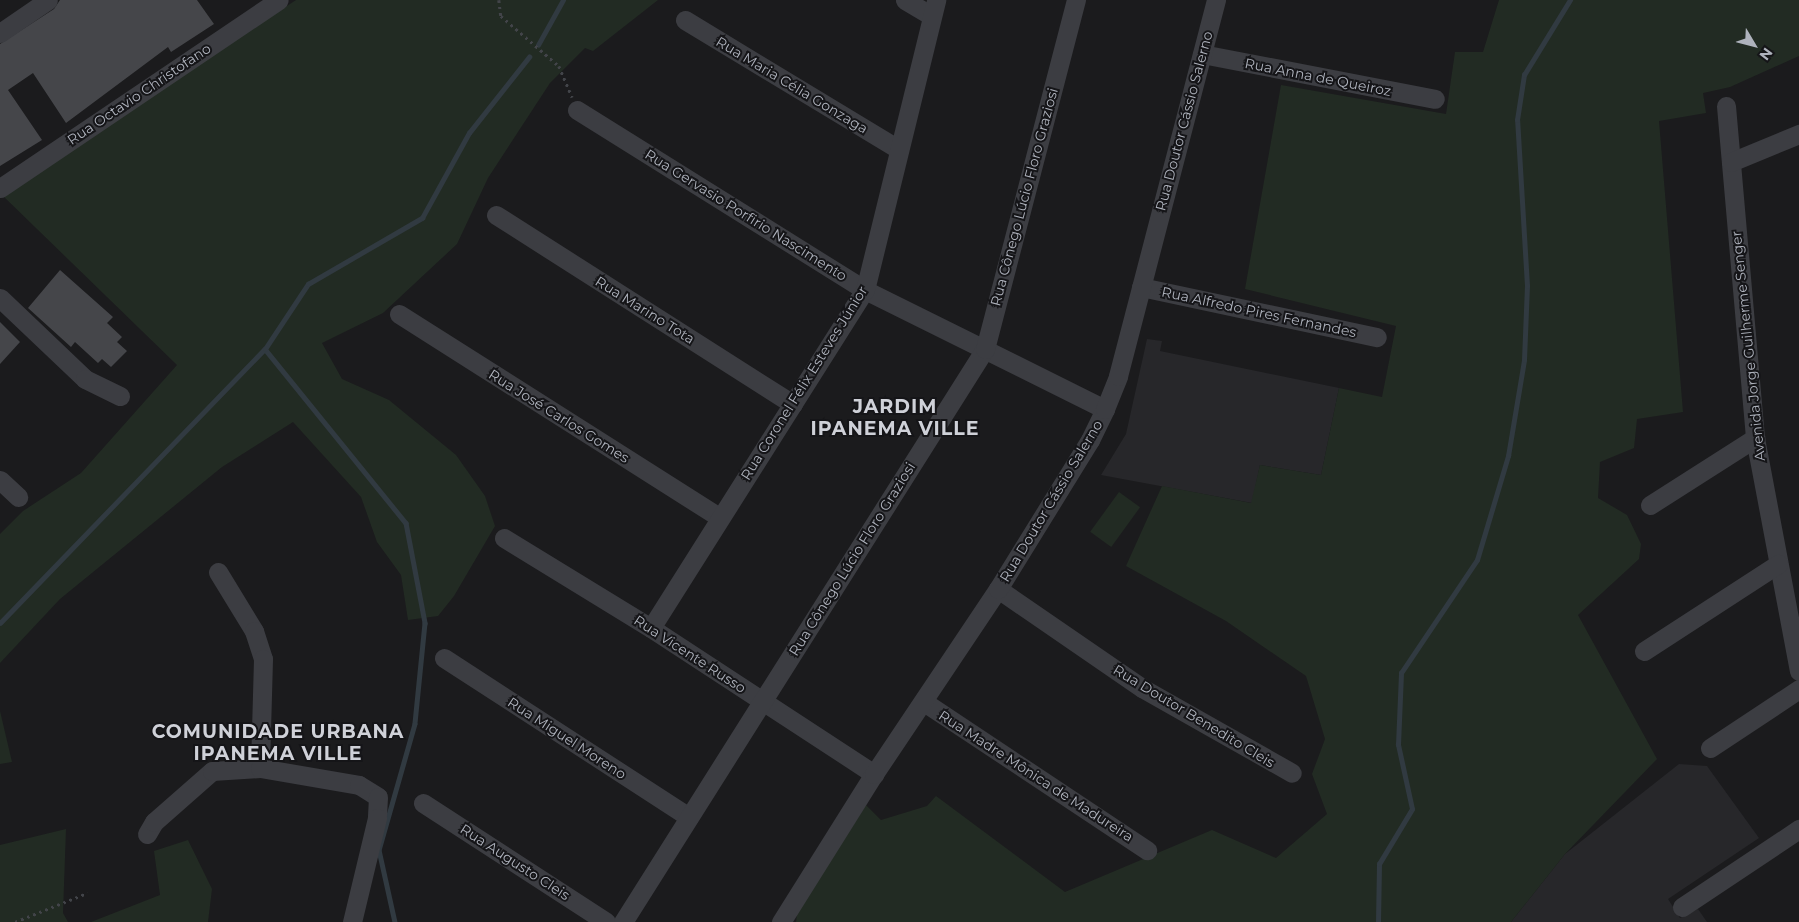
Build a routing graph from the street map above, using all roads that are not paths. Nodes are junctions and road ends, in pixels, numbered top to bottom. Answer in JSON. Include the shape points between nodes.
{"nodes":[{"id":1,"x":48,"y":0,"type":"edge"},
{"id":2,"x":279,"y":0,"type":"edge"},
{"id":3,"x":905,"y":0,"type":"edge"},
{"id":4,"x":1076,"y":0,"type":"edge"},
{"id":5,"x":1216,"y":0,"type":"edge"},
{"id":6,"x":934,"y":8,"type":"edge"},
{"id":7,"x":685,"y":20,"type":"dead end"},
{"id":8,"x":0,"y":33,"type":"edge"},
{"id":9,"x":1202,"y":54,"type":"junction"},
{"id":10,"x":1435,"y":99,"type":"dead end"},
{"id":11,"x":1726,"y":106,"type":"dead end"},
{"id":12,"x":577,"y":110,"type":"road end"},
{"id":13,"x":1799,"y":134,"type":"edge"},
{"id":14,"x":898,"y":150,"type":"junction"},
{"id":15,"x":1731,"y":162,"type":"junction"},
{"id":16,"x":0,"y":188,"type":"edge"},
{"id":17,"x":496,"y":215,"type":"dead end"},
{"id":18,"x":1141,"y":286,"type":"junction"},
{"id":19,"x":865,"y":290,"type":"junction"},
{"id":20,"x":0,"y":298,"type":"edge"},
{"id":21,"x":399,"y":314,"type":"dead end"},
{"id":22,"x":1377,"y":337,"type":"dead end"},
{"id":23,"x":985,"y":349,"type":"junction"},
{"id":24,"x":120,"y":396,"type":"dead end"},
{"id":25,"x":793,"y":404,"type":"junction"},
{"id":26,"x":1105,"y":409,"type":"junction"},
{"id":27,"x":1755,"y":438,"type":"junction"},
{"id":28,"x":0,"y":480,"type":"edge"},
{"id":29,"x":18,"y":497,"type":"dead end"},
{"id":30,"x":1650,"y":505,"type":"dead end"},
{"id":31,"x":719,"y":517,"type":"junction"},
{"id":32,"x":504,"y":538,"type":"dead end"},
{"id":33,"x":1778,"y":564,"type":"junction"},
{"id":34,"x":218,"y":572,"type":"dead end"},
{"id":35,"x":998,"y":589,"type":"junction"},
{"id":36,"x":651,"y":628,"type":"junction"},
{"id":37,"x":1644,"y":651,"type":"dead end"},
{"id":38,"x":444,"y":658,"type":"dead end"},
{"id":39,"x":1799,"y":672,"type":"edge"},
{"id":40,"x":1799,"y":689,"type":"edge"},
{"id":41,"x":762,"y":701,"type":"junction"},
{"id":42,"x":924,"y":702,"type":"junction"},
{"id":43,"x":1710,"y":748,"type":"dead end"},
{"id":44,"x":260,"y":768,"type":"junction"},
{"id":45,"x":1292,"y":773,"type":"dead end"},
{"id":46,"x":874,"y":774,"type":"junction"},
{"id":47,"x":423,"y":803,"type":"dead end"},
{"id":48,"x":689,"y":817,"type":"junction"},
{"id":49,"x":1799,"y":829,"type":"edge"},
{"id":50,"x":147,"y":834,"type":"dead end"},
{"id":51,"x":1147,"y":850,"type":"dead end"},
{"id":52,"x":1682,"y":907,"type":"dead end"},
{"id":53,"x":352,"y":922,"type":"edge"},
{"id":54,"x":606,"y":922,"type":"edge"},
{"id":55,"x":623,"y":922,"type":"edge"},
{"id":56,"x":781,"y":922,"type":"edge"}],
"edges":[{"from":1,"to":8,"type":"street"},
{"from":2,"to":16,"type":"street","name":"Rua Octavio Christofano"},
{"from":3,"to":6,"type":"street"},
{"from":4,"to":23,"type":"street","name":"Rua Cônego Lúcio Floro Graziosi"},
{"from":5,"to":9,"type":"street","name":"Rua Doutor Cássio Salerno"},
{"from":6,"to":14,"type":"street","name":"Rua Coronel Félix Esteves Júnior"},
{"from":7,"to":14,"type":"street","name":"Rua Maria Célia Gonzaga"},
{"from":9,"to":10,"type":"street","name":"Rua Anna de Queiroz"},
{"from":9,"to":18,"type":"street","name":"Rua Doutor Cássio Salerno"},
{"from":11,"to":15,"type":"street","name":"Avenida Jorge Guilherme Senger"},
{"from":12,"to":19,"type":"street","name":"Rua Gervasio Porfirio Nascimento"},
{"from":13,"to":15,"type":"street"},
{"from":14,"to":19,"type":"street","name":"Rua Coronel Félix Esteves Júnior"},
{"from":15,"to":27,"type":"street","name":"Avenida Jorge Guilherme Senger"},
{"from":17,"to":25,"type":"street","name":"Rua Marino Tota"},
{"from":18,"to":22,"type":"street","name":"Rua Alfredo Pires Fernandes"},
{"from":18,"to":26,"type":"street","name":"Rua Doutor Cássio Salerno","via":[[1118,376]]},
{"from":19,"to":23,"type":"street","name":"Rua Gervasio Porfirio Nascimento"},
{"from":19,"to":25,"type":"street","name":"Rua Coronel Félix Esteves Júnior"},
{"from":20,"to":24,"type":"street","via":[[85,379]]},
{"from":21,"to":31,"type":"street","name":"Rua José Carlos Gomes"},
{"from":23,"to":26,"type":"street","name":"Rua Gervasio Porfirio Nascimento"},
{"from":23,"to":41,"type":"street","name":"Rua Cônego Lúcio Floro Graziosi"},
{"from":25,"to":31,"type":"street","name":"Rua Coronel Félix Esteves Júnior"},
{"from":26,"to":35,"type":"street","name":"Rua Doutor Cássio Salerno","via":[[1090,440]]},
{"from":27,"to":30,"type":"street"},
{"from":27,"to":33,"type":"street","name":"Avenida Jorge Guilherme Senger"},
{"from":28,"to":29,"type":"street"},
{"from":31,"to":36,"type":"street","name":"Rua Coronel Félix Esteves Júnior"},
{"from":32,"to":36,"type":"street","name":"Rua Vicente Russo"},
{"from":33,"to":37,"type":"street"},
{"from":33,"to":39,"type":"street","name":"Avenida Jorge Guilherme Senger"},
{"from":34,"to":44,"type":"street","via":[[254,630],[263,658]]},
{"from":35,"to":42,"type":"street","name":"Rua Doutor Cássio Salerno"},
{"from":35,"to":45,"type":"street","name":"Rua Doutor Benedito Cleis","via":[[1142,688]]},
{"from":36,"to":41,"type":"street","name":"Rua Vicente Russo"},
{"from":38,"to":48,"type":"street","name":"Rua Miguel Moreno"},
{"from":40,"to":43,"type":"street"},
{"from":41,"to":46,"type":"street","name":"Rua Vicente Russo"},
{"from":41,"to":48,"type":"street","name":"Rua Cônego Lúcio Floro Graziosi"},
{"from":42,"to":46,"type":"street","name":"Rua Doutor Cássio Salerno"},
{"from":42,"to":51,"type":"street","name":"Rua Madre Mônica de Madureira"},
{"from":44,"to":50,"type":"street","via":[[212,771],[154,822]]},
{"from":44,"to":53,"type":"street","via":[[359,785],[378,797],[377,818]]},
{"from":46,"to":56,"type":"street","name":"Rua Doutor Cássio Salerno"},
{"from":47,"to":54,"type":"street","name":"Rua Augusto Cleis"},
{"from":48,"to":55,"type":"street","name":"Rua Cônego Lúcio Floro Graziosi"},
{"from":49,"to":52,"type":"street"}]}
